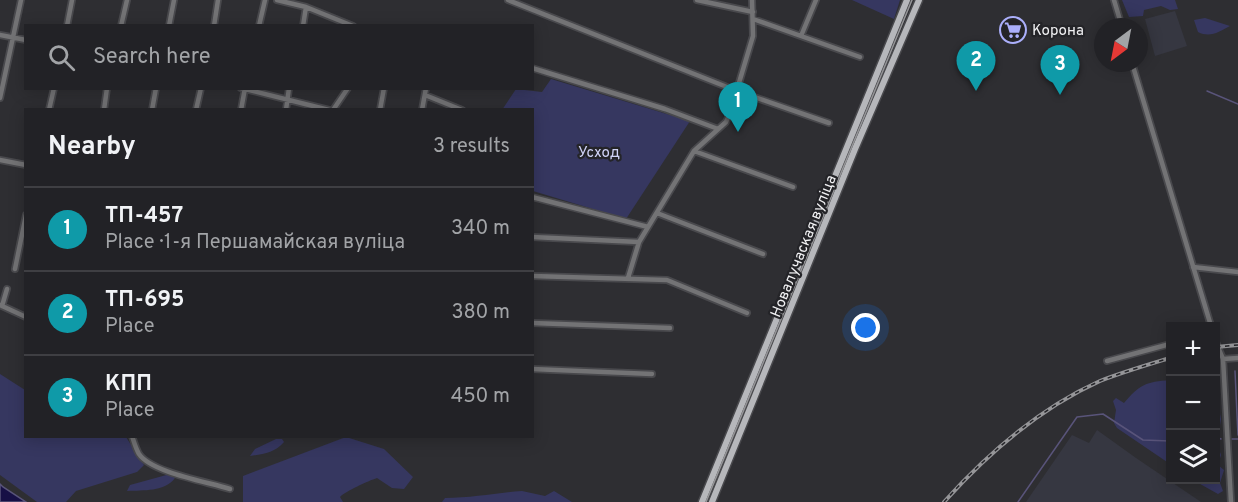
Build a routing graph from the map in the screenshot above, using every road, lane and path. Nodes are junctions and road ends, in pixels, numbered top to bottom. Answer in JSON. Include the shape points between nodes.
{"nodes":[{"id":1,"x":21,"y":0,"type":"edge"},
{"id":2,"x":72,"y":0,"type":"edge"},
{"id":3,"x":127,"y":0,"type":"edge"},
{"id":4,"x":174,"y":0,"type":"edge"},
{"id":5,"x":218,"y":0,"type":"edge"},
{"id":6,"x":265,"y":0,"type":"edge"},
{"id":7,"x":277,"y":0,"type":"edge"},
{"id":8,"x":508,"y":0,"type":"edge"},
{"id":9,"x":697,"y":0,"type":"edge"},
{"id":10,"x":752,"y":0,"type":"edge"},
{"id":11,"x":816,"y":0,"type":"edge"},
{"id":12,"x":907,"y":0,"type":"edge"},
{"id":13,"x":919,"y":0,"type":"edge"},
{"id":14,"x":1114,"y":0,"type":"edge"},
{"id":15,"x":306,"y":7,"type":"junction"},
{"id":16,"x":753,"y":12,"type":"junction"},
{"id":17,"x":903,"y":12,"type":"junction"},
{"id":18,"x":912,"y":16,"type":"junction"},
{"id":19,"x":1119,"y":18,"type":"edge"},
{"id":20,"x":753,"y":19,"type":"junction"},
{"id":21,"x":67,"y":24,"type":"edge"},
{"id":22,"x":121,"y":24,"type":"edge"},
{"id":23,"x":169,"y":24,"type":"edge"},
{"id":24,"x":214,"y":24,"type":"edge"},
{"id":25,"x":259,"y":24,"type":"edge"},
{"id":26,"x":303,"y":24,"type":"edge"},
{"id":27,"x":348,"y":24,"type":"edge"},
{"id":28,"x":0,"y":35,"type":"edge"},
{"id":29,"x":801,"y":36,"type":"junction"},
{"id":30,"x":13,"y":38,"type":"junction"},
{"id":31,"x":24,"y":40,"type":"edge"},
{"id":32,"x":860,"y":57,"type":"dead end"},
{"id":33,"x":534,"y":69,"type":"edge"},
{"id":34,"x":1135,"y":72,"type":"edge"},
{"id":35,"x":54,"y":90,"type":"edge"},
{"id":36,"x":107,"y":90,"type":"edge"},
{"id":37,"x":156,"y":90,"type":"edge"},
{"id":38,"x":201,"y":90,"type":"edge"},
{"id":39,"x":244,"y":90,"type":"edge"},
{"id":40,"x":248,"y":90,"type":"edge"},
{"id":41,"x":289,"y":90,"type":"edge"},
{"id":42,"x":346,"y":90,"type":"edge"},
{"id":43,"x":384,"y":90,"type":"edge"},
{"id":44,"x":426,"y":90,"type":"edge"},
{"id":45,"x":738,"y":91,"type":"junction"},
{"id":46,"x":425,"y":95,"type":"junction"},
{"id":47,"x":0,"y":98,"type":"edge"},
{"id":48,"x":288,"y":100,"type":"junction"},
{"id":49,"x":49,"y":108,"type":"edge"},
{"id":50,"x":104,"y":108,"type":"edge"},
{"id":51,"x":152,"y":108,"type":"edge"},
{"id":52,"x":196,"y":108,"type":"edge"},
{"id":53,"x":241,"y":108,"type":"edge"},
{"id":54,"x":286,"y":108,"type":"edge"},
{"id":55,"x":322,"y":108,"type":"edge"},
{"id":56,"x":333,"y":108,"type":"edge"},
{"id":57,"x":380,"y":108,"type":"edge"},
{"id":58,"x":422,"y":108,"type":"edge"},
{"id":59,"x":457,"y":108,"type":"edge"},
{"id":60,"x":829,"y":123,"type":"dead end"},
{"id":61,"x":718,"y":129,"type":"junction"},
{"id":62,"x":694,"y":151,"type":"junction"},
{"id":63,"x":0,"y":160,"type":"edge"},
{"id":64,"x":24,"y":165,"type":"edge"},
{"id":65,"x":793,"y":188,"type":"dead end"},
{"id":66,"x":534,"y":198,"type":"edge"},
{"id":67,"x":657,"y":213,"type":"junction"},
{"id":68,"x":24,"y":226,"type":"edge"},
{"id":69,"x":648,"y":227,"type":"junction"},
{"id":70,"x":534,"y":237,"type":"edge"},
{"id":71,"x":639,"y":242,"type":"junction"},
{"id":72,"x":763,"y":254,"type":"dead end"},
{"id":73,"x":1193,"y":267,"type":"junction"},
{"id":74,"x":15,"y":270,"type":"dead end"},
{"id":75,"x":1238,"y":272,"type":"edge"},
{"id":76,"x":534,"y":276,"type":"edge"},
{"id":77,"x":628,"y":278,"type":"junction"},
{"id":78,"x":7,"y":289,"type":"dead end"},
{"id":79,"x":1,"y":305,"type":"edge"},
{"id":80,"x":747,"y":313,"type":"dead end"},
{"id":81,"x":24,"y":316,"type":"edge"},
{"id":82,"x":1210,"y":322,"type":"edge"},
{"id":83,"x":534,"y":323,"type":"edge"},
{"id":84,"x":670,"y":328,"type":"dead end"},
{"id":85,"x":1166,"y":345,"type":"edge"},
{"id":86,"x":1220,"y":353,"type":"edge"},
{"id":87,"x":1238,"y":358,"type":"edge"},
{"id":88,"x":1223,"y":359,"type":"junction"},
{"id":89,"x":1107,"y":361,"type":"dead end"},
{"id":90,"x":534,"y":369,"type":"edge"},
{"id":91,"x":652,"y":374,"type":"dead end"},
{"id":92,"x":133,"y":438,"type":"edge"},
{"id":93,"x":718,"y":461,"type":"junction"},
{"id":94,"x":727,"y":465,"type":"junction"},
{"id":95,"x":230,"y":489,"type":"dead end"},
{"id":96,"x":702,"y":502,"type":"edge"},
{"id":97,"x":712,"y":502,"type":"edge"},
{"id":98,"x":1231,"y":502,"type":"edge"}],
"edges":[{"from":1,"to":30,"type":"street"},
{"from":2,"to":21,"type":"street"},
{"from":3,"to":22,"type":"street"},
{"from":4,"to":23,"type":"street"},
{"from":5,"to":24,"type":"street"},
{"from":6,"to":25,"type":"street"},
{"from":7,"to":15,"type":"street"},
{"from":8,"to":45,"type":"street"},
{"from":9,"to":16,"type":"street"},
{"from":10,"to":16,"type":"street"},
{"from":11,"to":29,"type":"street"},
{"from":12,"to":17,"type":"main road","name":"Новалучаская вуліца"},
{"from":13,"to":18,"type":"main road","name":"Новалучаская вуліца"},
{"from":14,"to":19,"type":"street"},
{"from":15,"to":26,"type":"street"},
{"from":15,"to":27,"type":"street"},
{"from":16,"to":20,"type":"street"},
{"from":17,"to":18,"type":"street"},
{"from":17,"to":93,"type":"main road","name":"Новалучаская вуліца"},
{"from":18,"to":94,"type":"main road","name":"Новалучаская вуліца"},
{"from":20,"to":29,"type":"street"},
{"from":20,"to":45,"type":"street","via":[[753,36]]},
{"from":28,"to":30,"type":"street"},
{"from":29,"to":32,"type":"street"},
{"from":30,"to":31,"type":"street"},
{"from":30,"to":47,"type":"street"},
{"from":33,"to":61,"type":"street"},
{"from":34,"to":73,"type":"street"},
{"from":35,"to":49,"type":"street"},
{"from":36,"to":50,"type":"street"},
{"from":37,"to":51,"type":"street"},
{"from":38,"to":52,"type":"street"},
{"from":39,"to":53,"type":"street"},
{"from":40,"to":48,"type":"street"},
{"from":41,"to":48,"type":"street"},
{"from":42,"to":56,"type":"street"},
{"from":43,"to":57,"type":"street"},
{"from":44,"to":46,"type":"street"},
{"from":45,"to":60,"type":"street"},
{"from":45,"to":61,"type":"street","via":[[726,122]]},
{"from":46,"to":58,"type":"street"},
{"from":46,"to":59,"type":"street"},
{"from":48,"to":54,"type":"street"},
{"from":48,"to":55,"type":"street"},
{"from":61,"to":62,"type":"street"},
{"from":62,"to":65,"type":"street"},
{"from":62,"to":67,"type":"street"},
{"from":63,"to":64,"type":"street"},
{"from":66,"to":69,"type":"street"},
{"from":67,"to":69,"type":"street"},
{"from":67,"to":72,"type":"street"},
{"from":68,"to":74,"type":"street"},
{"from":69,"to":71,"type":"street"},
{"from":70,"to":71,"type":"street"},
{"from":71,"to":77,"type":"street"},
{"from":73,"to":75,"type":"street"},
{"from":73,"to":82,"type":"street"},
{"from":76,"to":77,"type":"street"},
{"from":77,"to":80,"type":"street","via":[[667,280]]},
{"from":78,"to":79,"type":"street"},
{"from":79,"to":81,"type":"street"},
{"from":83,"to":84,"type":"street"},
{"from":85,"to":89,"type":"street"},
{"from":86,"to":88,"type":"street"},
{"from":87,"to":88,"type":"street"},
{"from":88,"to":98,"type":"street"},
{"from":90,"to":91,"type":"street"},
{"from":92,"to":95,"type":"street","via":[[145,460],[195,481]]},
{"from":93,"to":94,"type":"street"},
{"from":93,"to":96,"type":"main road","name":"Новалучаская вуліца"},
{"from":94,"to":97,"type":"main road","name":"Новалучаская вуліца"}]}
